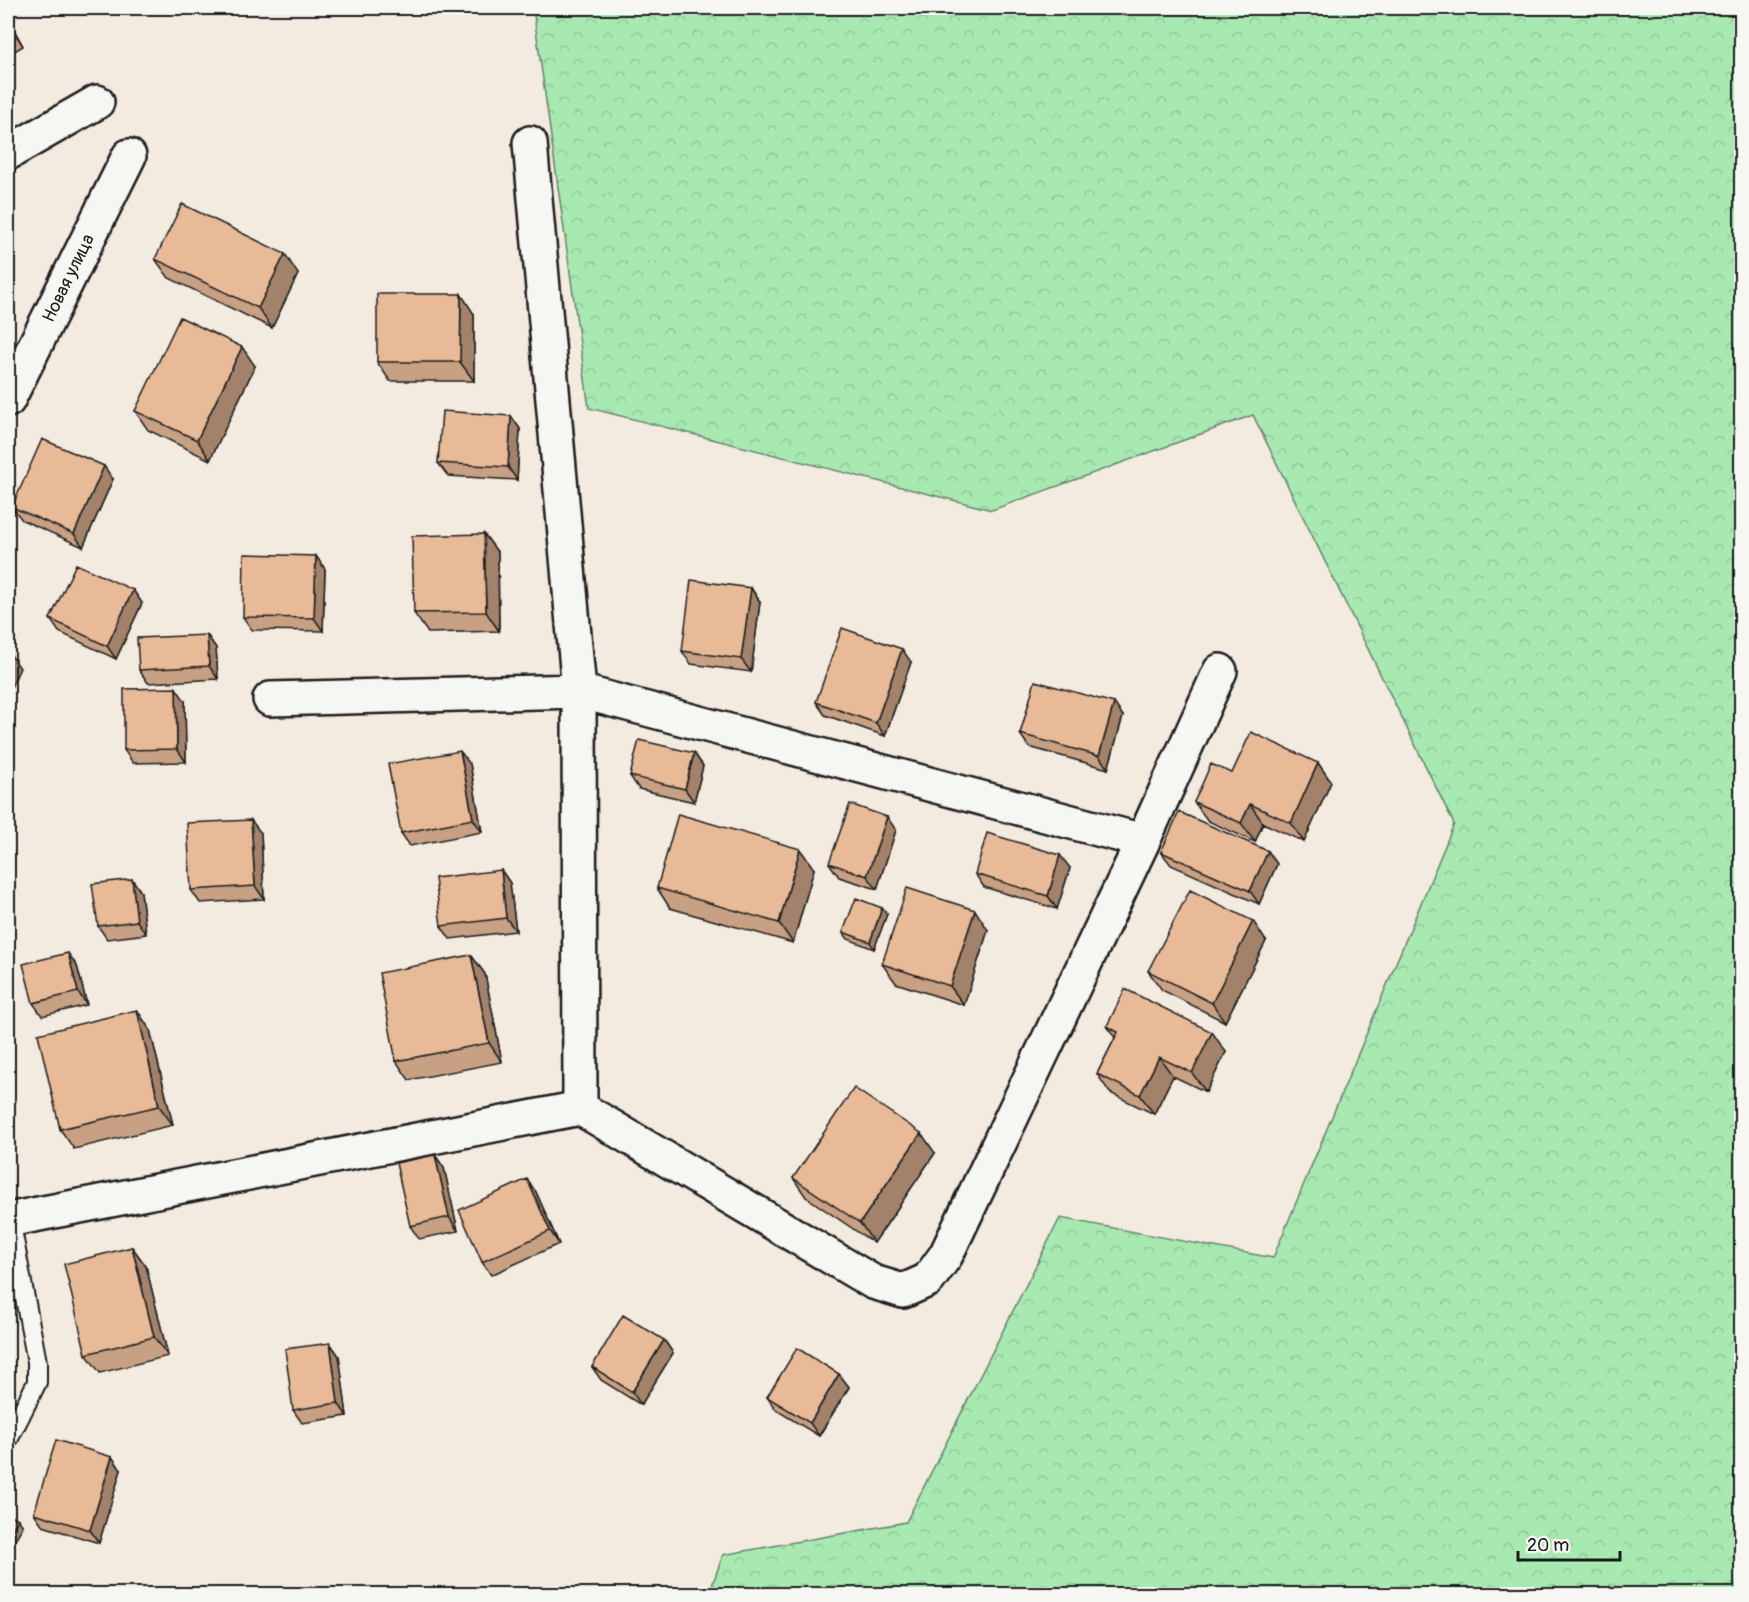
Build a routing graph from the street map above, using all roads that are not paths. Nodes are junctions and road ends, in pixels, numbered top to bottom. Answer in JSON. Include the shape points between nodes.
{"nodes":[{"id":1,"x":97,"y":102,"type":"dead end"},
{"id":2,"x":530,"y":143,"type":"dead end"},
{"id":3,"x":8,"y":153,"type":"edge"},
{"id":4,"x":129,"y":156,"type":"dead end"},
{"id":5,"x":8,"y":400,"type":"edge"},
{"id":6,"x":1220,"y":671,"type":"dead end"},
{"id":7,"x":579,"y":691,"type":"junction"},
{"id":8,"x":270,"y":699,"type":"dead end"},
{"id":9,"x":1143,"y":841,"type":"junction"},
{"id":10,"x":580,"y":1108,"type":"junction"},
{"id":11,"x":9,"y":1220,"type":"edge"},
{"id":12,"x":8,"y":1440,"type":"edge"}],
"edges":[{"from":1,"to":3,"type":"street"},
{"from":2,"to":7,"type":"street"},
{"from":4,"to":5,"type":"street","name":"Новая улица"},
{"from":6,"to":9,"type":"street"},
{"from":7,"to":8,"type":"street"},
{"from":7,"to":9,"type":"street"},
{"from":7,"to":10,"type":"street"},
{"from":9,"to":10,"type":"street","via":[[946,1255],[928,1280],[903,1291],[873,1282]]},
{"from":10,"to":11,"type":"street"},
{"from":11,"to":12,"type":"lane","via":[[37,1362],[37,1382]]}]}
